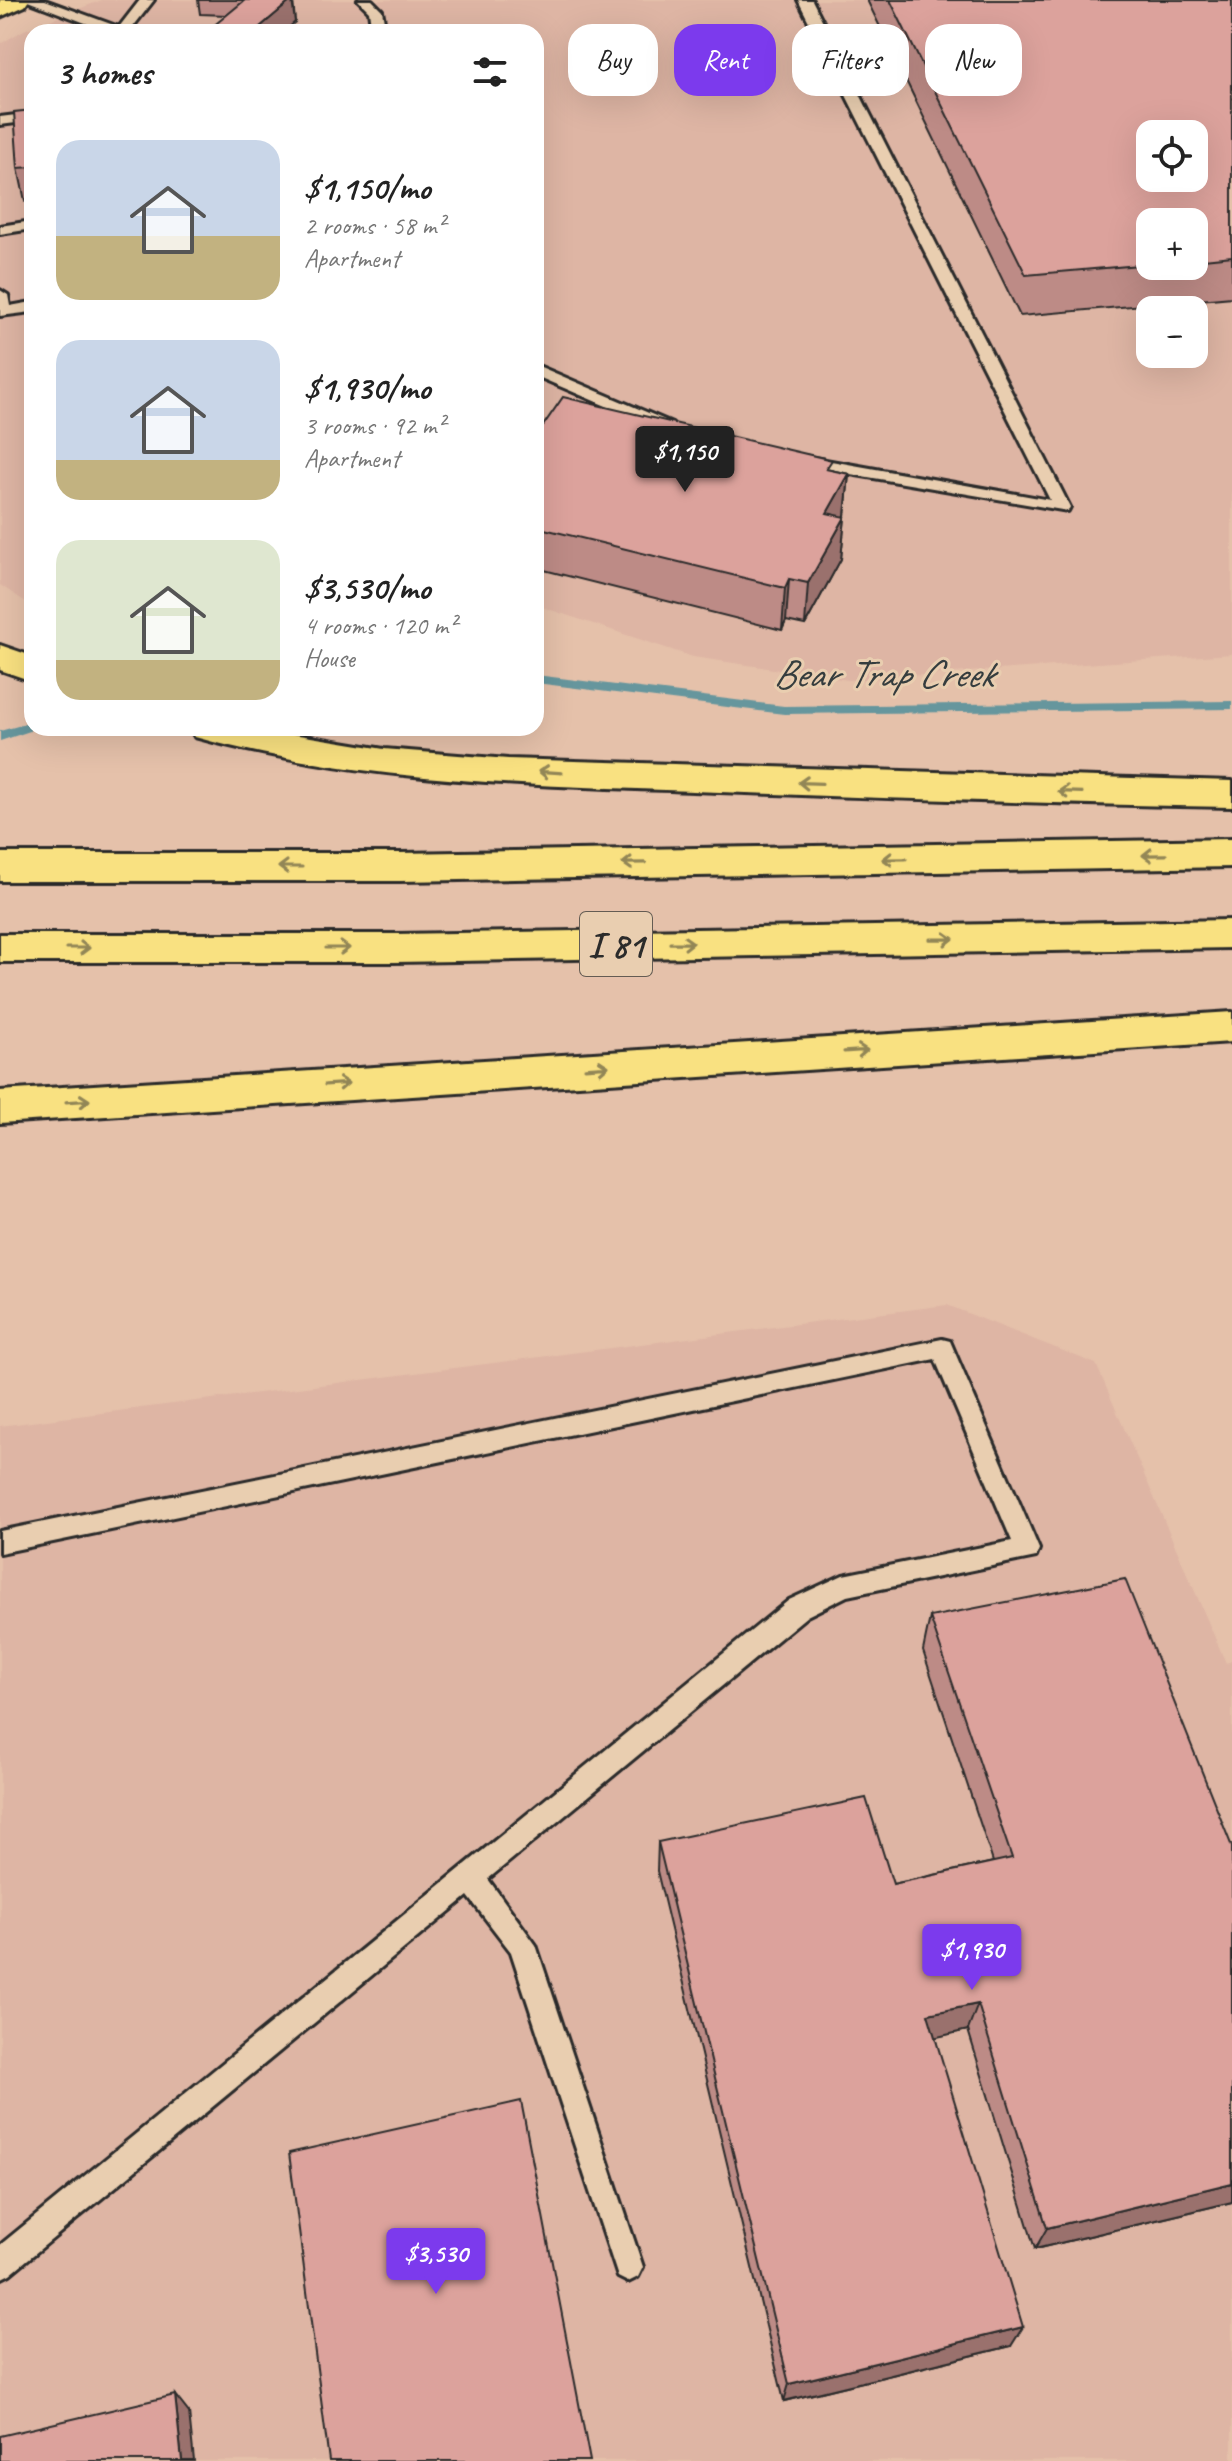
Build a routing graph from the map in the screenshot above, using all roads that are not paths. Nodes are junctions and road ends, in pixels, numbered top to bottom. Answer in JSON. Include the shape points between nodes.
{"nodes":[{"id":1,"x":16,"y":0,"type":"edge"},
{"id":2,"x":32,"y":0,"type":"edge"},
{"id":3,"x":147,"y":0,"type":"edge"},
{"id":4,"x":365,"y":0,"type":"edge"},
{"id":5,"x":805,"y":0,"type":"edge"},
{"id":6,"x":0,"y":9,"type":"edge"},
{"id":7,"x":100,"y":24,"type":"edge"},
{"id":8,"x":128,"y":24,"type":"edge"},
{"id":9,"x":378,"y":24,"type":"edge"},
{"id":10,"x":24,"y":118,"type":"edge"},
{"id":11,"x":0,"y":121,"type":"edge"},
{"id":12,"x":24,"y":226,"type":"edge"},
{"id":13,"x":0,"y":230,"type":"edge"},
{"id":14,"x":0,"y":295,"type":"edge"},
{"id":15,"x":24,"y":308,"type":"edge"},
{"id":16,"x":544,"y":373,"type":"edge"},
{"id":17,"x":681,"y":432,"type":"edge"},
{"id":18,"x":785,"y":458,"type":"edge"},
{"id":19,"x":0,"y":657,"type":"edge"},
{"id":20,"x":24,"y":666,"type":"edge"},
{"id":21,"x":236,"y":736,"type":"edge"},
{"id":22,"x":1232,"y":794,"type":"edge"},
{"id":23,"x":1232,"y":853,"type":"edge"},
{"id":24,"x":0,"y":867,"type":"edge"},
{"id":25,"x":1232,"y":934,"type":"edge"},
{"id":26,"x":0,"y":948,"type":"edge"},
{"id":27,"x":1232,"y":1027,"type":"edge"},
{"id":28,"x":0,"y":1107,"type":"edge"},
{"id":29,"x":0,"y":1542,"type":"edge"},
{"id":30,"x":471,"y":1878,"type":"junction"},
{"id":31,"x":0,"y":2264,"type":"edge"},
{"id":32,"x":628,"y":2267,"type":"dead end"}],
"edges":[{"from":1,"to":6,"type":"main road"},
{"from":2,"to":7,"type":"lane"},
{"from":3,"to":8,"type":"lane"},
{"from":4,"to":9,"type":"lane","via":[[375,10]]},
{"from":5,"to":18,"type":"lane","via":[[1062,507]]},
{"from":10,"to":11,"type":"lane"},
{"from":12,"to":13,"type":"lane"},
{"from":14,"to":15,"type":"lane","via":[[4,312]]},
{"from":16,"to":17,"type":"lane"},
{"from":19,"to":20,"type":"main road"},
{"from":22,"to":21,"type":"main road","one_way":true,"via":[[564,773],[374,760]]},
{"from":23,"to":24,"type":"main road","number":"I 81","one_way":true,"via":[[400,867]]},
{"from":26,"to":25,"type":"main road","number":"I 81","one_way":true,"via":[[395,948]]},
{"from":28,"to":27,"type":"main road","one_way":true},
{"from":29,"to":30,"type":"lane","via":[[942,1348],[1027,1549],[843,1586],[798,1608]]},
{"from":30,"to":31,"type":"lane"},
{"from":30,"to":32,"type":"lane","via":[[522,1945]]}]}
